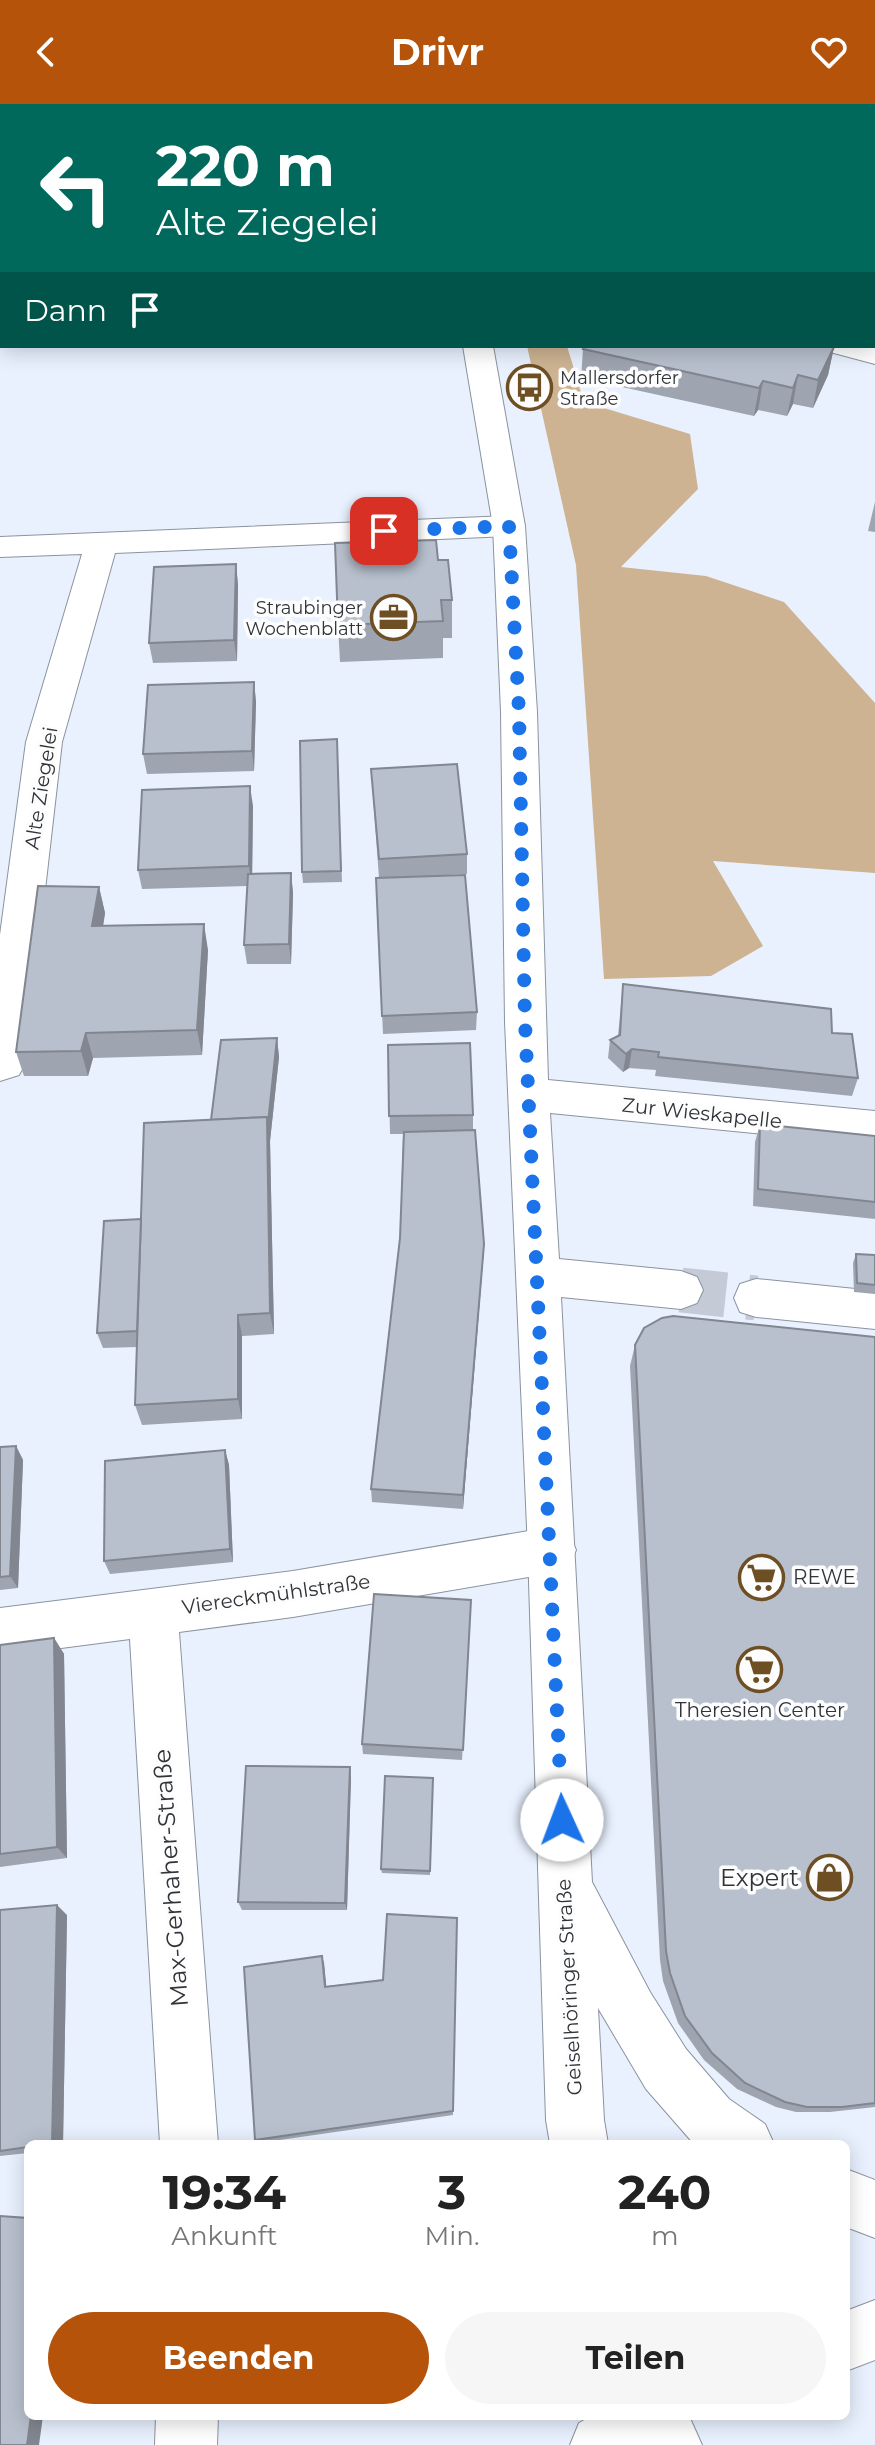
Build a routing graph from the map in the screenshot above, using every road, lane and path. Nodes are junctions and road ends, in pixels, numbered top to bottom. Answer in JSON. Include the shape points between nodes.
{"nodes":[{"id":1,"x":478,"y":348,"type":"edge"},
{"id":2,"x":848,"y":348,"type":"edge"},
{"id":3,"x":875,"y":355,"type":"edge"},
{"id":4,"x":509,"y":526,"type":"junction"},
{"id":5,"x":102,"y":541,"type":"junction"},
{"id":6,"x":0,"y":547,"type":"edge"},
{"id":7,"x":9,"y":956,"type":"edge"},
{"id":8,"x":0,"y":1065,"type":"edge"},
{"id":9,"x":530,"y":1095,"type":"junction"},
{"id":10,"x":875,"y":1128,"type":"edge"},
{"id":11,"x":537,"y":1276,"type":"junction"},
{"id":12,"x":681,"y":1290,"type":"tunnel mouth"},
{"id":13,"x":756,"y":1298,"type":"tunnel mouth"},
{"id":14,"x":875,"y":1310,"type":"edge"},
{"id":15,"x":552,"y":1550,"type":"junction"},
{"id":16,"x":153,"y":1612,"type":"junction"},
{"id":17,"x":0,"y":1632,"type":"edge"},
{"id":18,"x":564,"y":1884,"type":"junction"},
{"id":19,"x":189,"y":2140,"type":"edge"},
{"id":20,"x":578,"y":2140,"type":"edge"},
{"id":21,"x":739,"y":2140,"type":"edge"},
{"id":22,"x":850,"y":2200,"type":"edge"},
{"id":23,"x":875,"y":2209,"type":"edge"},
{"id":24,"x":875,"y":2330,"type":"edge"},
{"id":25,"x":850,"y":2339,"type":"edge"},
{"id":26,"x":187,"y":2420,"type":"edge"},
{"id":27,"x":643,"y":2420,"type":"edge"},
{"id":28,"x":658,"y":2420,"type":"edge"},
{"id":29,"x":186,"y":2445,"type":"edge"},
{"id":30,"x":601,"y":2445,"type":"edge"},
{"id":31,"x":671,"y":2445,"type":"edge"}],
"edges":[{"from":1,"to":4,"type":"street","name":"Geiselhöringer Straße"},
{"from":2,"to":3,"type":"street"},
{"from":4,"to":5,"type":"street"},
{"from":4,"to":9,"type":"street","name":"Geiselhöringer Straße"},
{"from":5,"to":6,"type":"street"},
{"from":5,"to":7,"type":"street","name":"Alte Ziegelei","via":[[44,742]]},
{"from":7,"to":8,"type":"street","name":"Alte Ziegelei","via":[[5,1064]]},
{"from":9,"to":10,"type":"street","name":"Zur Wieskapelle"},
{"from":9,"to":11,"type":"street","name":"Geiselhöringer Straße"},
{"from":11,"to":12,"type":"street"},
{"from":11,"to":15,"type":"street","name":"Geiselhöringer Straße"},
{"from":13,"to":14,"type":"street"},
{"from":15,"to":16,"type":"street","name":"Viereckmühlstraße"},
{"from":15,"to":18,"type":"street","name":"Geiselhöringer Straße"},
{"from":16,"to":17,"type":"street","name":"Viereckmühlstraße"},
{"from":16,"to":19,"type":"street","name":"Max-Gerhaher-Straße"},
{"from":18,"to":20,"type":"street","name":"Geiselhöringer Straße"},
{"from":18,"to":21,"type":"street","via":[[649,2044],[679,2087],[711,2121]]},
{"from":22,"to":23,"type":"street"},
{"from":24,"to":25,"type":"street"},
{"from":26,"to":29,"type":"street"},
{"from":27,"to":30,"type":"street"},
{"from":28,"to":31,"type":"street"}]}
